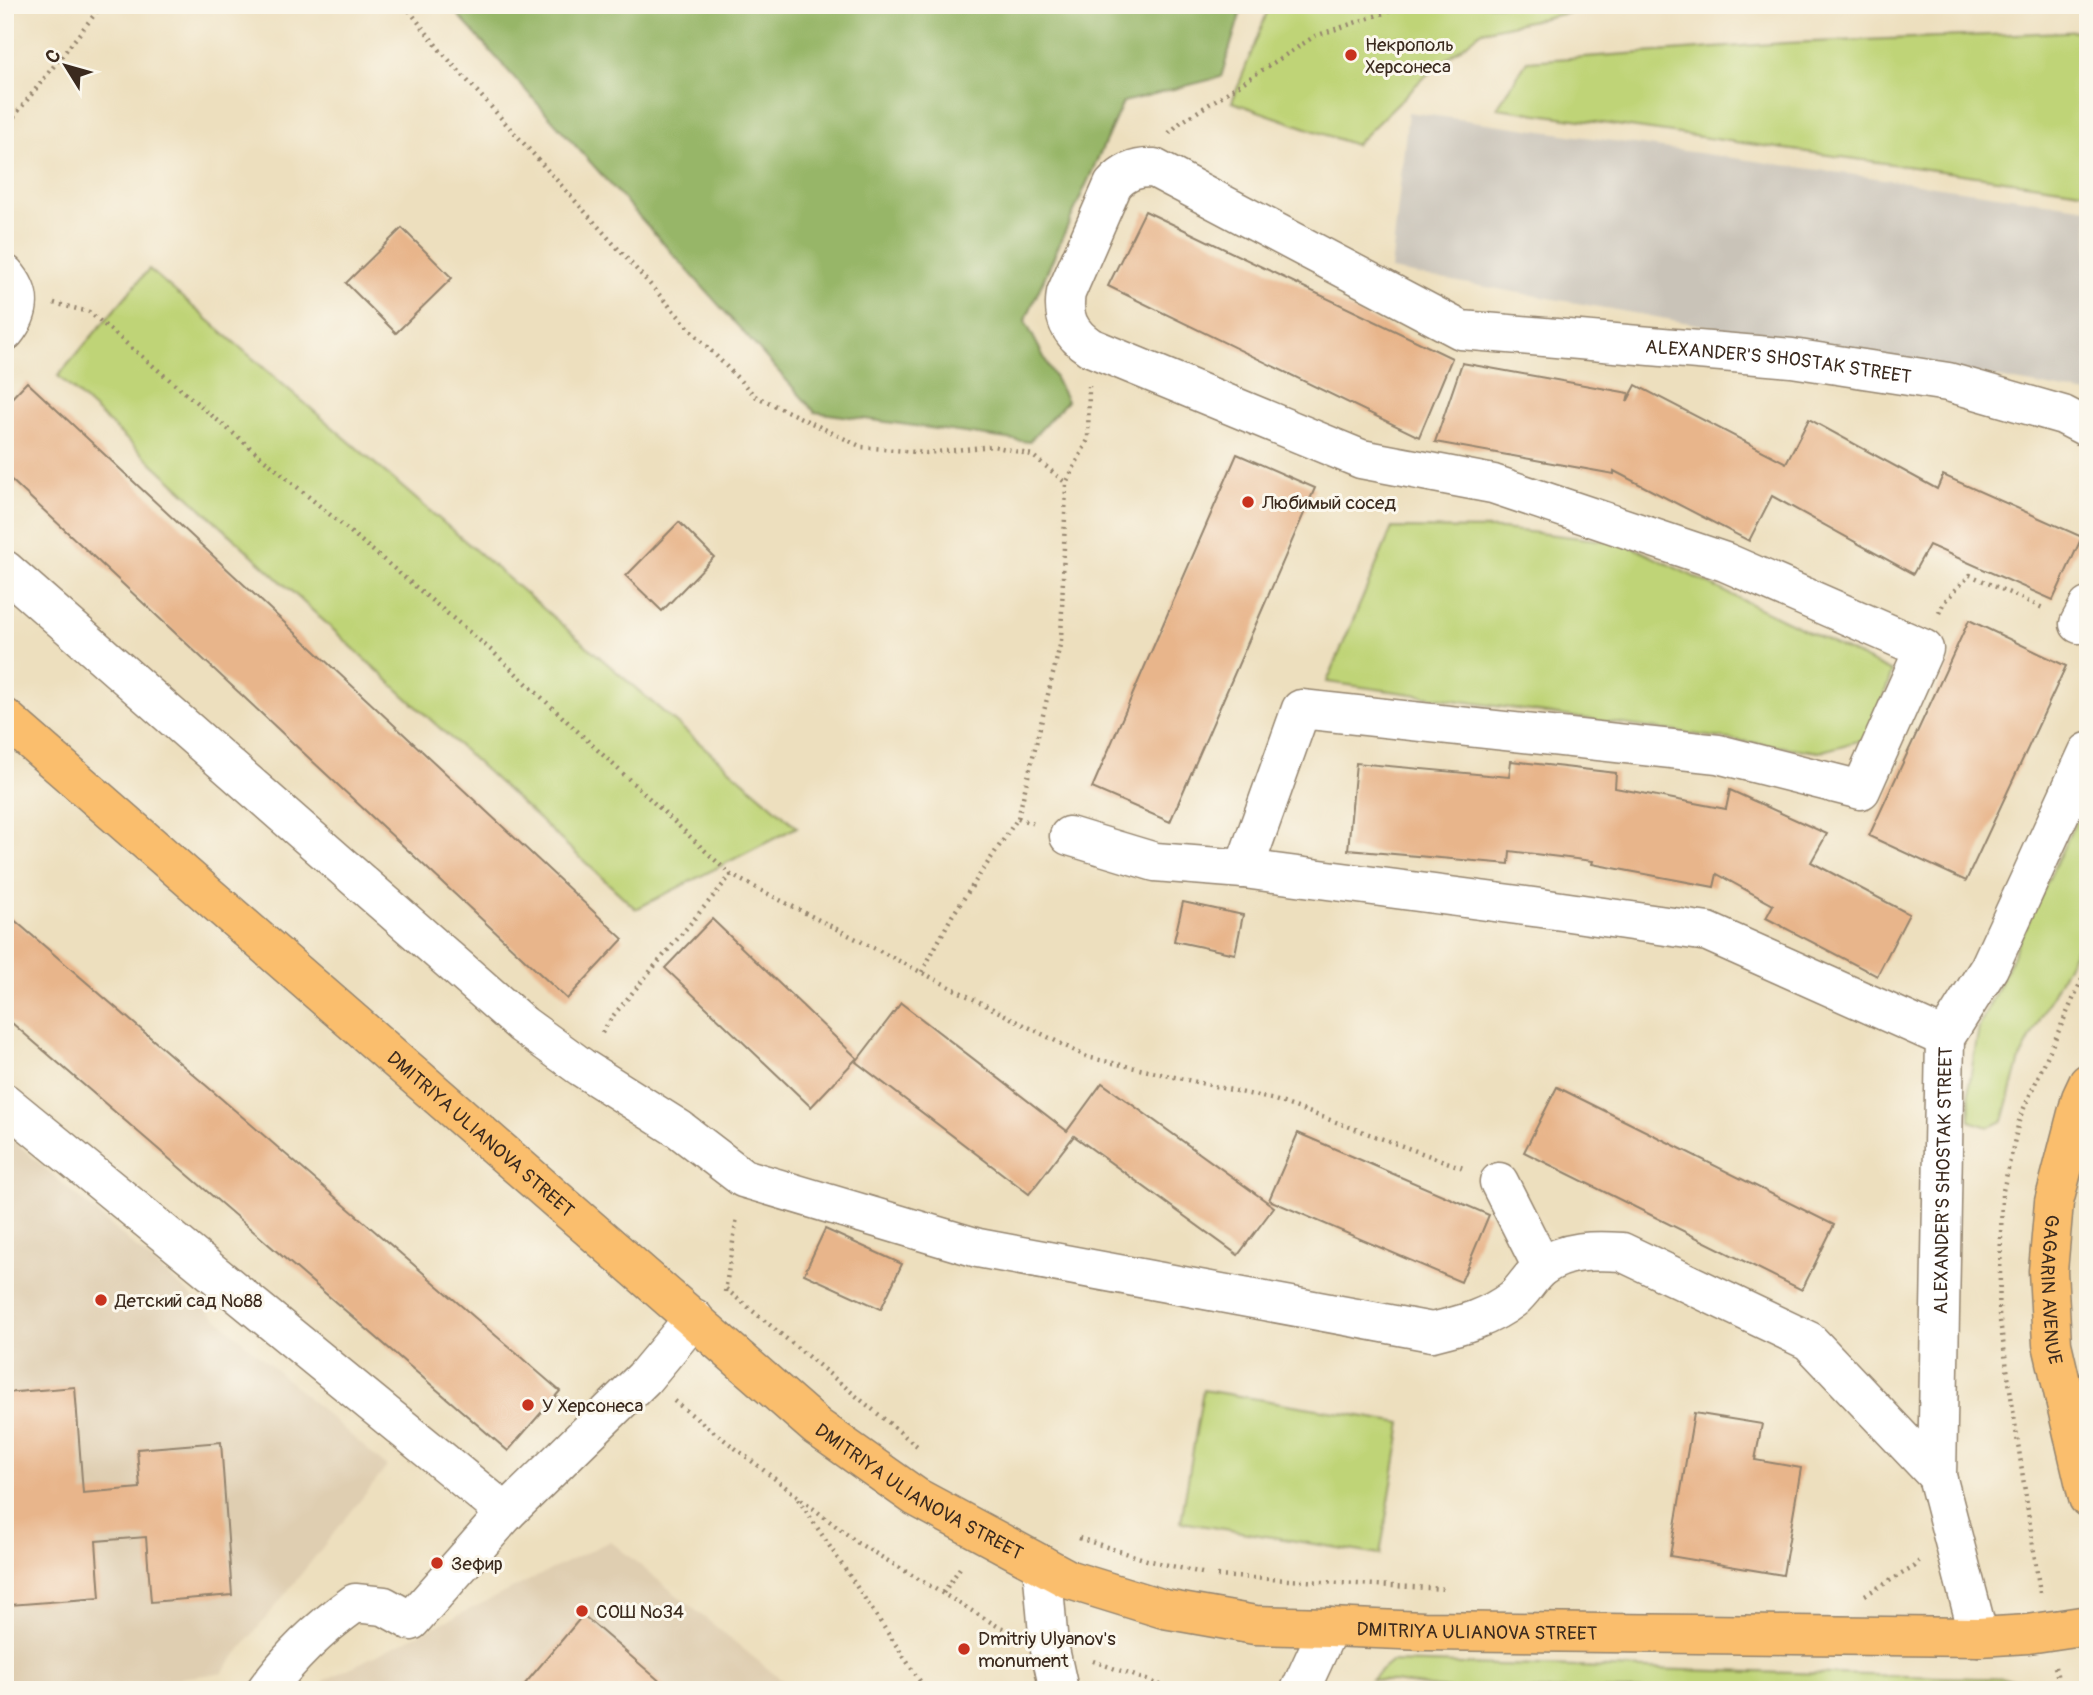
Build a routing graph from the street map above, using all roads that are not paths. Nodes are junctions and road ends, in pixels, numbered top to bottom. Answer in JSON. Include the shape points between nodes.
{"nodes":[{"id":1,"x":12,"y":284,"type":"edge"},
{"id":2,"x":5,"y":332,"type":"edge"},
{"id":3,"x":2088,"y":428,"type":"edge"},
{"id":4,"x":5,"y":570,"type":"edge"},
{"id":5,"x":5,"y":718,"type":"edge"},
{"id":6,"x":2088,"y":752,"type":"edge"},
{"id":7,"x":1069,"y":836,"type":"dead end"},
{"id":8,"x":1244,"y":869,"type":"junction"},
{"id":9,"x":1945,"y":1038,"type":"junction"},
{"id":10,"x":2088,"y":1083,"type":"edge"},
{"id":11,"x":5,"y":1103,"type":"edge"},
{"id":12,"x":1499,"y":1182,"type":"road end"},
{"id":13,"x":1542,"y":1267,"type":"junction"},
{"id":14,"x":706,"y":1328,"type":"junction"},
{"id":15,"x":1937,"y":1476,"type":"junction"},
{"id":16,"x":2088,"y":1498,"type":"edge"},
{"id":17,"x":506,"y":1513,"type":"junction"},
{"id":18,"x":1042,"y":1565,"type":"junction"},
{"id":19,"x":2088,"y":1625,"type":"edge"},
{"id":20,"x":1329,"y":1628,"type":"junction"},
{"id":21,"x":1979,"y":1637,"type":"junction"},
{"id":22,"x":266,"y":1690,"type":"edge"},
{"id":23,"x":1059,"y":1690,"type":"edge"},
{"id":24,"x":1300,"y":1690,"type":"edge"}],
"edges":[{"from":1,"to":2,"type":"street","via":[[17,314]]},
{"from":3,"to":8,"type":"street","name":"ALEXANDER'S SHOSTAK STREET","via":[[2063,415],[1922,378],[1792,358],[1461,330],[1154,168],[1131,170],[1113,185],[1066,293],[1066,318],[1080,338],[1361,459],[1493,484],[1725,562],[1924,649],[1861,790],[1718,754],[1301,709]]},
{"from":4,"to":13,"type":"street","via":[[523,1025],[679,1129],[743,1178],[978,1248],[1432,1332],[1475,1322],[1512,1299]]},
{"from":5,"to":14,"type":"main road","name":"DMITRIYA ULIANOVA STREET"},
{"from":6,"to":9,"type":"street","name":"ALEXANDER'S SHOSTAK STREET","via":[[1989,968]]},
{"from":7,"to":8,"type":"street","via":[[1155,862]]},
{"from":8,"to":9,"type":"street","via":[[1708,932]]},
{"from":9,"to":15,"type":"street","name":"ALEXANDER'S SHOSTAK STREET"},
{"from":10,"to":16,"type":"main road","name":"GAGARIN AVENUE","via":[[2054,1202],[2048,1271],[2052,1344]]},
{"from":11,"to":17,"type":"street"},
{"from":12,"to":13,"type":"street"},
{"from":13,"to":15,"type":"street","via":[[1567,1255],[1594,1250],[1622,1252],[1809,1340]]},
{"from":14,"to":17,"type":"street","via":[[644,1378]]},
{"from":14,"to":18,"type":"main road","name":"DMITRIYA ULIANOVA STREET","via":[[817,1427],[916,1497]]},
{"from":15,"to":21,"type":"street","name":"ALEXANDER'S SHOSTAK STREET"},
{"from":17,"to":22,"type":"street","via":[[411,1621],[384,1606],[355,1603],[323,1626]]},
{"from":18,"to":20,"type":"main road","name":"DMITRIYA ULIANOVA STREET","via":[[1070,1580],[1164,1609],[1255,1625]]},
{"from":18,"to":23,"type":"street","via":[[1049,1645]]},
{"from":19,"to":21,"type":"main road","name":"DMITRIYA ULIANOVA STREET"},
{"from":20,"to":21,"type":"main road","name":"DMITRIYA ULIANOVA STREET"},
{"from":20,"to":24,"type":"street"}]}
